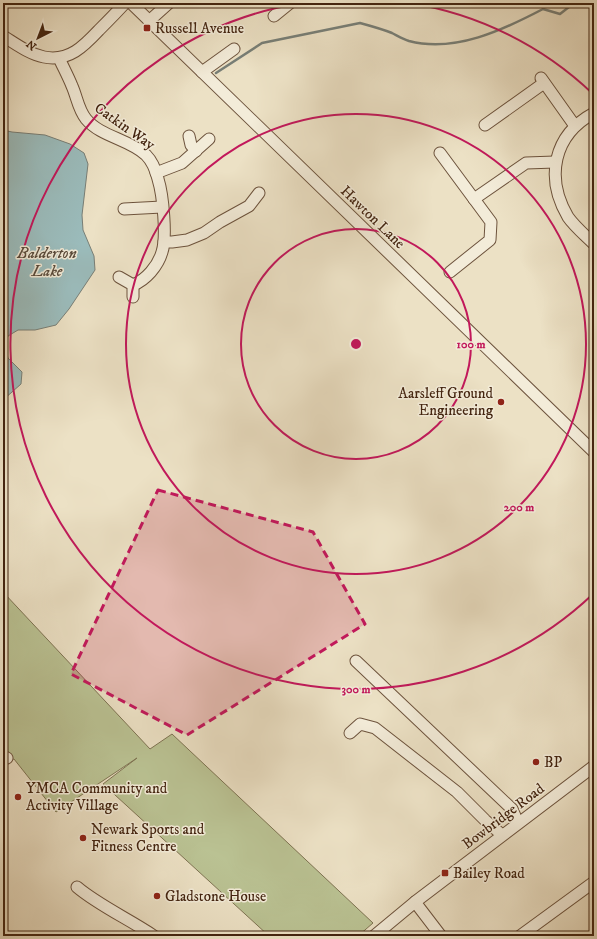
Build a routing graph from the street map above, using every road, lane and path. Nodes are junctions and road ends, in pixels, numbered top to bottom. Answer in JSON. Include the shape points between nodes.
{"nodes":[{"id":1,"x":125,"y":3,"type":"edge"},
{"id":2,"x":131,"y":3,"type":"edge"},
{"id":3,"x":170,"y":3,"type":"edge"},
{"id":4,"x":290,"y":3,"type":"edge"},
{"id":5,"x":274,"y":16,"type":"dead end"},
{"id":6,"x":149,"y":21,"type":"junction"},
{"id":7,"x":3,"y":36,"type":"edge"},
{"id":8,"x":234,"y":49,"type":"dead end"},
{"id":9,"x":59,"y":58,"type":"junction"},
{"id":10,"x":202,"y":72,"type":"junction"},
{"id":11,"x":594,"y":113,"type":"edge"},
{"id":12,"x":485,"y":125,"type":"dead end"},
{"id":13,"x":575,"y":126,"type":"junction"},
{"id":14,"x":189,"y":136,"type":"dead end"},
{"id":15,"x":209,"y":139,"type":"dead end"},
{"id":16,"x":196,"y":151,"type":"junction"},
{"id":17,"x":440,"y":153,"type":"dead end"},
{"id":18,"x":555,"y":162,"type":"junction"},
{"id":19,"x":156,"y":173,"type":"junction"},
{"id":20,"x":258,"y":193,"type":"dead end"},
{"id":21,"x":474,"y":199,"type":"junction"},
{"id":22,"x":162,"y":207,"type":"junction"},
{"id":23,"x":124,"y":209,"type":"dead end"},
{"id":24,"x":164,"y":242,"type":"junction"},
{"id":25,"x":594,"y":244,"type":"edge"},
{"id":26,"x":450,"y":272,"type":"dead end"},
{"id":27,"x":119,"y":277,"type":"dead end"},
{"id":28,"x":594,"y":452,"type":"edge"},
{"id":29,"x":356,"y":661,"type":"dead end"},
{"id":30,"x":350,"y":733,"type":"dead end"},
{"id":31,"x":594,"y":766,"type":"edge"},
{"id":32,"x":518,"y":823,"type":"junction"},
{"id":33,"x":502,"y":835,"type":"junction"},
{"id":34,"x":594,"y":882,"type":"edge"},
{"id":35,"x":77,"y":887,"type":"dead end"},
{"id":36,"x":415,"y":902,"type":"junction"},
{"id":37,"x":147,"y":934,"type":"edge"},
{"id":38,"x":374,"y":936,"type":"edge"},
{"id":39,"x":441,"y":936,"type":"edge"},
{"id":40,"x":520,"y":936,"type":"edge"}],
"edges":[{"from":1,"to":9,"type":"street","via":[[81,48]]},
{"from":2,"to":6,"type":"street","name":"Hawton Lane"},
{"from":3,"to":6,"type":"street"},
{"from":4,"to":5,"type":"street"},
{"from":6,"to":10,"type":"street","name":"Hawton Lane"},
{"from":7,"to":9,"type":"street","via":[[36,54]]},
{"from":8,"to":10,"type":"street"},
{"from":9,"to":19,"type":"street","name":"Catkin Way","via":[[81,112],[87,120],[142,153],[148,158]]},
{"from":10,"to":28,"type":"street","name":"Hawton Lane"},
{"from":11,"to":13,"type":"street"},
{"from":12,"to":13,"type":"street","via":[[542,80]]},
{"from":13,"to":18,"type":"street","via":[[561,147]]},
{"from":14,"to":16,"type":"street"},
{"from":15,"to":16,"type":"street","name":"Catkin Way"},
{"from":16,"to":19,"type":"street","name":"Catkin Way","via":[[182,163]]},
{"from":17,"to":21,"type":"street"},
{"from":18,"to":21,"type":"street","via":[[526,164]]},
{"from":18,"to":25,"type":"street","via":[[558,197],[569,218]]},
{"from":19,"to":22,"type":"street","name":"Catkin Way"},
{"from":20,"to":24,"type":"street","via":[[249,206],[204,233],[187,240]]},
{"from":21,"to":26,"type":"street","via":[[492,222],[490,240]]},
{"from":22,"to":23,"type":"street"},
{"from":22,"to":24,"type":"street","name":"Catkin Way"},
{"from":24,"to":27,"type":"street","name":"Catkin Way","via":[[162,253],[149,274],[133,291]]},
{"from":29,"to":32,"type":"street","via":[[512,809]]},
{"from":30,"to":33,"type":"street","via":[[360,724],[375,728],[457,792]]},
{"from":31,"to":32,"type":"street","name":"Bowbridge Road"},
{"from":32,"to":33,"type":"street","name":"Bowbridge Road"},
{"from":33,"to":36,"type":"street","name":"Bowbridge Road"},
{"from":34,"to":40,"type":"street"},
{"from":35,"to":37,"type":"street"},
{"from":36,"to":38,"type":"street","name":"Bowbridge Road"},
{"from":36,"to":39,"type":"street"}]}
